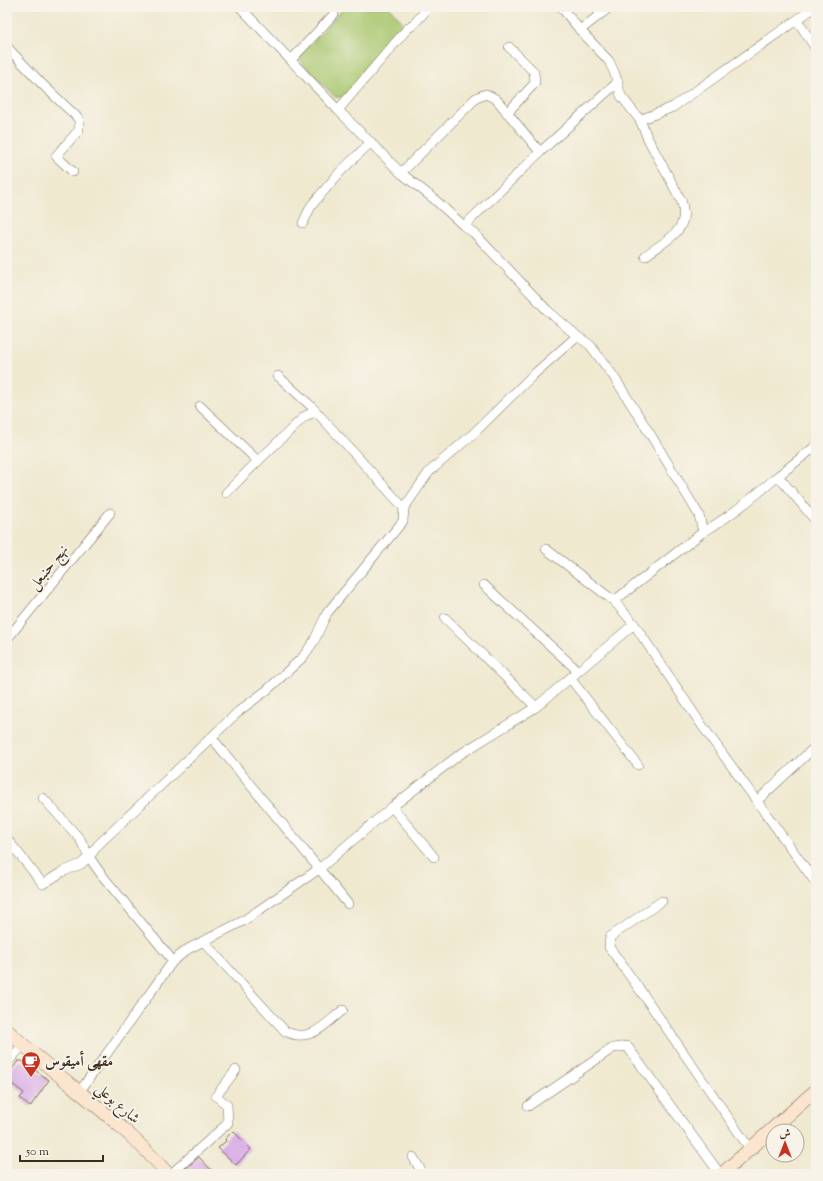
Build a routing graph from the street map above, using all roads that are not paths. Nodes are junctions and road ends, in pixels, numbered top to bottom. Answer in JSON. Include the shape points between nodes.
{"nodes":[{"id":1,"x":240,"y":7,"type":"edge"},
{"id":2,"x":429,"y":7,"type":"edge"},
{"id":3,"x":561,"y":7,"type":"edge"},
{"id":4,"x":610,"y":7,"type":"edge"},
{"id":5,"x":815,"y":7,"type":"edge"},
{"id":6,"x":334,"y":14,"type":"dead end"},
{"id":7,"x":797,"y":20,"type":"junction"},
{"id":8,"x":580,"y":30,"type":"junction"},
{"id":9,"x":7,"y":46,"type":"edge"},
{"id":10,"x":510,"y":47,"type":"dead end"},
{"id":11,"x":816,"y":49,"type":"edge"},
{"id":12,"x":291,"y":60,"type":"junction"},
{"id":13,"x":618,"y":82,"type":"junction"},
{"id":14,"x":621,"y":96,"type":"junction"},
{"id":15,"x":600,"y":98,"type":"junction"},
{"id":16,"x":338,"y":110,"type":"junction"},
{"id":17,"x":507,"y":113,"type":"junction"},
{"id":18,"x":640,"y":120,"type":"junction"},
{"id":19,"x":371,"y":142,"type":"junction"},
{"id":20,"x":540,"y":152,"type":"junction"},
{"id":21,"x":73,"y":172,"type":"dead end"},
{"id":22,"x":401,"y":173,"type":"junction"},
{"id":23,"x":303,"y":224,"type":"dead end"},
{"id":24,"x":464,"y":226,"type":"junction"},
{"id":25,"x":645,"y":256,"type":"dead end"},
{"id":26,"x":577,"y":336,"type":"junction"},
{"id":27,"x":278,"y":376,"type":"dead end"},
{"id":28,"x":200,"y":406,"type":"dead end"},
{"id":29,"x":315,"y":412,"type":"junction"},
{"id":30,"x":816,"y":446,"type":"edge"},
{"id":31,"x":258,"y":461,"type":"junction"},
{"id":32,"x":778,"y":476,"type":"junction"},
{"id":33,"x":226,"y":493,"type":"dead end"},
{"id":34,"x":404,"y":508,"type":"junction"},
{"id":35,"x":110,"y":513,"type":"dead end"},
{"id":36,"x":816,"y":521,"type":"edge"},
{"id":37,"x":703,"y":532,"type":"junction"},
{"id":38,"x":546,"y":549,"type":"dead end"},
{"id":39,"x":484,"y":585,"type":"dead end"},
{"id":40,"x":614,"y":601,"type":"junction"},
{"id":41,"x":445,"y":618,"type":"dead end"},
{"id":42,"x":634,"y":624,"type":"junction"},
{"id":43,"x":7,"y":639,"type":"edge"},
{"id":44,"x":578,"y":671,"type":"junction"},
{"id":45,"x":570,"y":678,"type":"junction"},
{"id":46,"x":536,"y":707,"type":"junction"},
{"id":47,"x":212,"y":738,"type":"junction"},
{"id":48,"x":816,"y":746,"type":"edge"},
{"id":49,"x":638,"y":764,"type":"dead end"},
{"id":50,"x":43,"y":798,"type":"dead end"},
{"id":51,"x":757,"y":801,"type":"junction"},
{"id":52,"x":392,"y":808,"type":"junction"},
{"id":53,"x":7,"y":839,"type":"edge"},
{"id":54,"x":89,"y":857,"type":"junction"},
{"id":55,"x":434,"y":857,"type":"dead end"},
{"id":56,"x":319,"y":869,"type":"junction"},
{"id":57,"x":816,"y":883,"type":"edge"},
{"id":58,"x":662,"y":901,"type":"dead end"},
{"id":59,"x":348,"y":904,"type":"dead end"},
{"id":60,"x":203,"y":941,"type":"junction"},
{"id":61,"x":174,"y":961,"type":"junction"},
{"id":62,"x":343,"y":1010,"type":"dead end"},
{"id":63,"x":7,"y":1030,"type":"edge"},
{"id":64,"x":23,"y":1045,"type":"junction"},
{"id":65,"x":7,"y":1064,"type":"edge"},
{"id":66,"x":236,"y":1070,"type":"dead end"},
{"id":67,"x":816,"y":1090,"type":"edge"},
{"id":68,"x":80,"y":1091,"type":"junction"},
{"id":69,"x":528,"y":1106,"type":"dead end"},
{"id":70,"x":750,"y":1149,"type":"junction"},
{"id":71,"x":413,"y":1157,"type":"dead end"},
{"id":72,"x":168,"y":1174,"type":"edge"},
{"id":73,"x":171,"y":1174,"type":"edge"},
{"id":74,"x":423,"y":1174,"type":"edge"},
{"id":75,"x":721,"y":1174,"type":"edge"}],
"edges":[{"from":1,"to":12,"type":"street"},
{"from":2,"to":16,"type":"street"},
{"from":3,"to":8,"type":"street"},
{"from":4,"to":8,"type":"street"},
{"from":5,"to":7,"type":"street"},
{"from":6,"to":12,"type":"street"},
{"from":7,"to":11,"type":"street"},
{"from":7,"to":18,"type":"street","via":[[673,107]]},
{"from":8,"to":13,"type":"street","via":[[609,61]]},
{"from":9,"to":21,"type":"street","via":[[79,119],[79,130],[56,156]]},
{"from":10,"to":17,"type":"street","via":[[534,72],[535,83]]},
{"from":12,"to":16,"type":"street"},
{"from":13,"to":14,"type":"street"},
{"from":13,"to":15,"type":"street"},
{"from":14,"to":15,"type":"street"},
{"from":14,"to":18,"type":"street"},
{"from":15,"to":20,"type":"street"},
{"from":16,"to":19,"type":"street"},
{"from":17,"to":20,"type":"street"},
{"from":17,"to":22,"type":"street","via":[[496,99],[486,94],[476,98]]},
{"from":18,"to":25,"type":"street","via":[[684,210],[684,221],[678,231]]},
{"from":19,"to":22,"type":"street"},
{"from":19,"to":23,"type":"street","via":[[340,172],[311,206]]},
{"from":20,"to":24,"type":"street"},
{"from":22,"to":24,"type":"street","via":[[434,198]]},
{"from":24,"to":26,"type":"street","via":[[474,233],[547,310]]},
{"from":26,"to":34,"type":"street","via":[[429,472]]},
{"from":26,"to":37,"type":"street","via":[[590,345],[614,377],[699,515]]},
{"from":27,"to":29,"type":"street"},
{"from":28,"to":31,"type":"street"},
{"from":29,"to":31,"type":"street","via":[[304,416]]},
{"from":29,"to":34,"type":"street"},
{"from":30,"to":32,"type":"street"},
{"from":31,"to":33,"type":"street"},
{"from":32,"to":36,"type":"street"},
{"from":32,"to":37,"type":"street","via":[[744,505]]},
{"from":34,"to":47,"type":"street","via":[[403,521],[327,613],[314,641],[302,658],[239,711]]},
{"from":35,"to":43,"type":"street","name":"نهج حنبعل"},
{"from":37,"to":40,"type":"street"},
{"from":38,"to":40,"type":"street"},
{"from":39,"to":44,"type":"street"},
{"from":40,"to":42,"type":"street"},
{"from":41,"to":46,"type":"street"},
{"from":42,"to":44,"type":"street"},
{"from":42,"to":51,"type":"street","via":[[701,724]]},
{"from":44,"to":45,"type":"street"},
{"from":45,"to":46,"type":"street"},
{"from":45,"to":49,"type":"street"},
{"from":46,"to":52,"type":"street","via":[[459,755]]},
{"from":47,"to":54,"type":"street","via":[[98,845]]},
{"from":47,"to":56,"type":"street"},
{"from":48,"to":51,"type":"street"},
{"from":50,"to":54,"type":"street","via":[[80,838]]},
{"from":51,"to":57,"type":"street"},
{"from":52,"to":55,"type":"street"},
{"from":52,"to":56,"type":"street"},
{"from":53,"to":54,"type":"street","via":[[43,884]]},
{"from":54,"to":61,"type":"street"},
{"from":56,"to":59,"type":"street"},
{"from":56,"to":60,"type":"street","via":[[243,921]]},
{"from":58,"to":70,"type":"street","via":[[610,937],[609,947]]},
{"from":60,"to":61,"type":"street"},
{"from":60,"to":62,"type":"street","via":[[289,1034],[308,1036]]},
{"from":61,"to":68,"type":"street"},
{"from":63,"to":64,"type":"street","name":"شارع بوعلي"},
{"from":64,"to":65,"type":"street"},
{"from":64,"to":68,"type":"street","name":"شارع بوعلي"},
{"from":66,"to":73,"type":"street","via":[[216,1096],[227,1105],[228,1123]]},
{"from":67,"to":70,"type":"street"},
{"from":68,"to":72,"type":"street","name":"شارع بوعلي","via":[[139,1143]]},
{"from":69,"to":75,"type":"street","via":[[613,1048],[627,1046]]},
{"from":70,"to":75,"type":"street"},
{"from":71,"to":74,"type":"street"}]}
